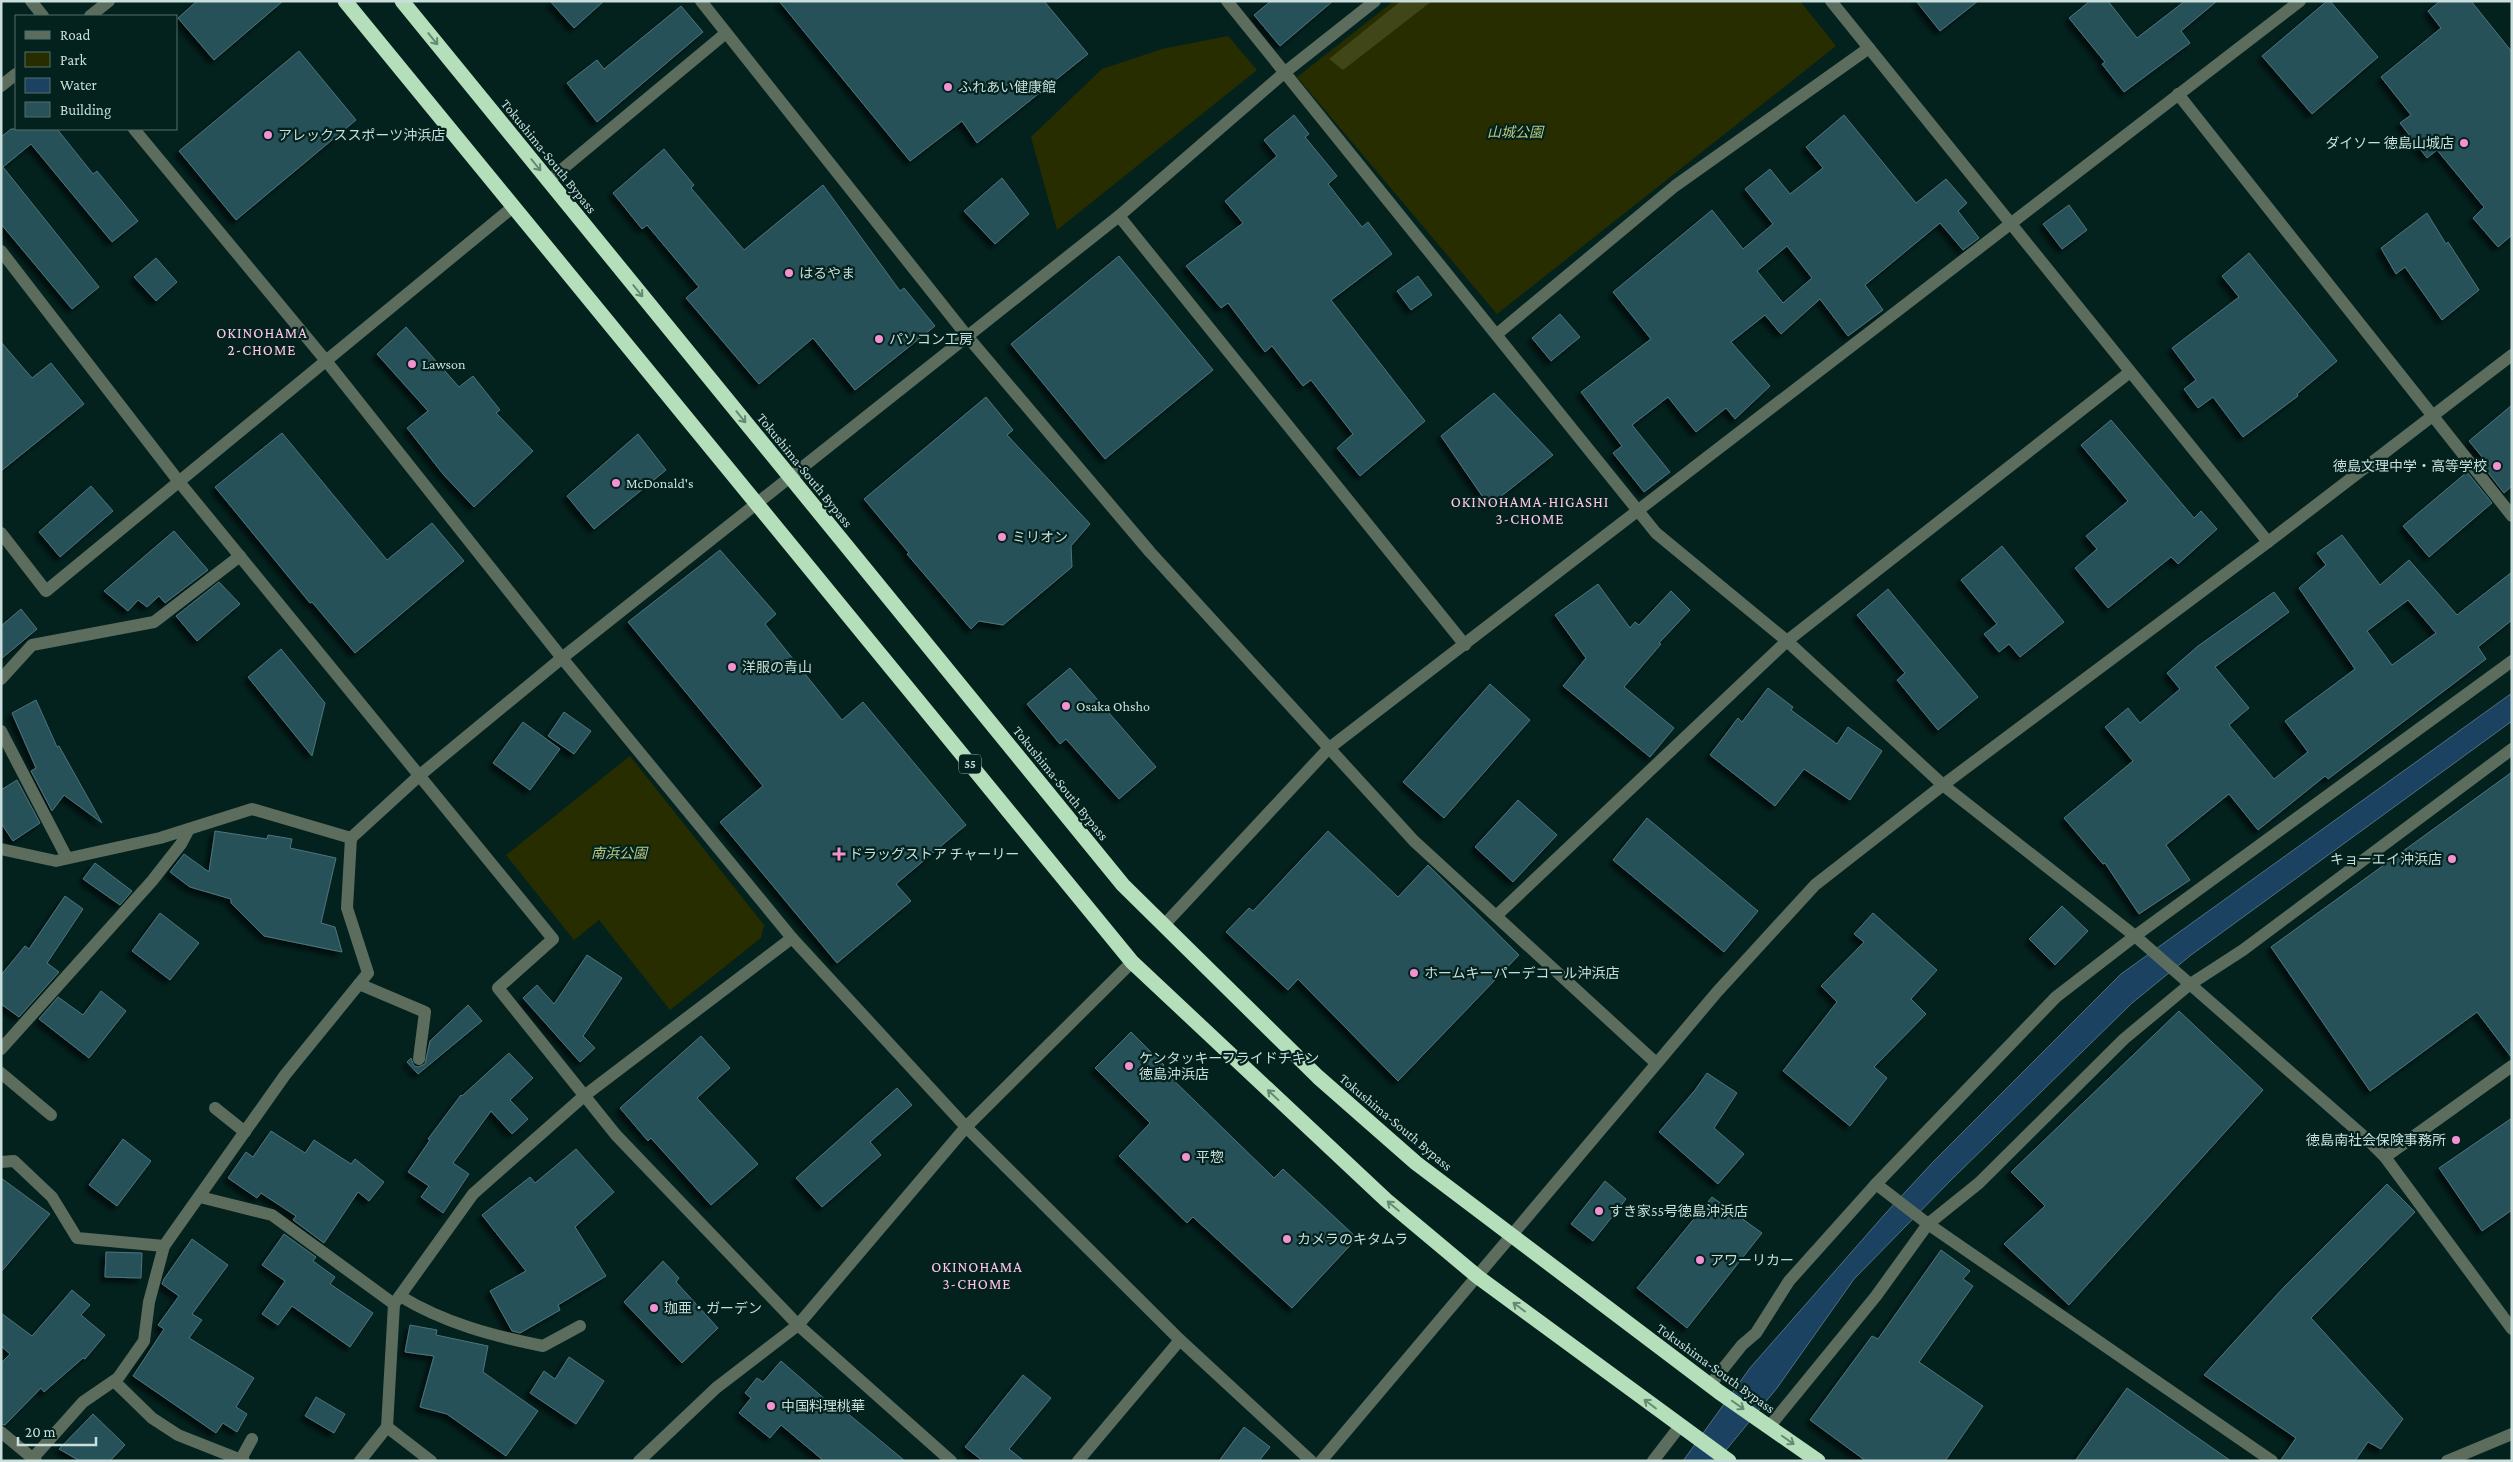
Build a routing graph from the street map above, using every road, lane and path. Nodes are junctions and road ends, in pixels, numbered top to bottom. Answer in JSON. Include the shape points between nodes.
{"nodes":[{"id":1,"x":31,"y":1,"type":"edge"},
{"id":2,"x":109,"y":1,"type":"edge"},
{"id":3,"x":345,"y":1,"type":"edge"},
{"id":4,"x":402,"y":1,"type":"edge"},
{"id":5,"x":700,"y":1,"type":"edge"},
{"id":6,"x":1227,"y":1,"type":"edge"},
{"id":7,"x":1375,"y":1,"type":"edge"},
{"id":8,"x":1831,"y":1,"type":"edge"},
{"id":9,"x":2300,"y":1,"type":"edge"},
{"id":10,"x":41,"y":15,"type":"edge"},
{"id":11,"x":91,"y":15,"type":"edge"},
{"id":12,"x":726,"y":33,"type":"junction"},
{"id":13,"x":1869,"y":48,"type":"junction"},
{"id":14,"x":1284,"y":73,"type":"junction"},
{"id":15,"x":15,"y":75,"type":"edge"},
{"id":16,"x":1,"y":86,"type":"edge"},
{"id":17,"x":2178,"y":94,"type":"junction"},
{"id":18,"x":135,"y":130,"type":"edge"},
{"id":19,"x":548,"y":181,"type":"junction"},
{"id":20,"x":513,"y":207,"type":"junction"},
{"id":21,"x":1119,"y":216,"type":"junction"},
{"id":22,"x":2009,"y":223,"type":"junction"},
{"id":23,"x":1,"y":251,"type":"edge"},
{"id":24,"x":1497,"y":334,"type":"junction"},
{"id":25,"x":967,"y":336,"type":"junction"},
{"id":26,"x":2512,"y":355,"type":"edge"},
{"id":27,"x":327,"y":362,"type":"junction"},
{"id":28,"x":2130,"y":372,"type":"junction"},
{"id":29,"x":2434,"y":416,"type":"junction"},
{"id":30,"x":790,"y":477,"type":"junction"},
{"id":31,"x":180,"y":483,"type":"junction"},
{"id":32,"x":756,"y":504,"type":"junction"},
{"id":33,"x":1637,"y":513,"type":"junction"},
{"id":34,"x":2512,"y":516,"type":"edge"},
{"id":35,"x":1,"y":533,"type":"edge"},
{"id":36,"x":2268,"y":542,"type":"junction"},
{"id":37,"x":240,"y":556,"type":"junction"},
{"id":38,"x":1787,"y":641,"type":"junction"},
{"id":39,"x":1466,"y":644,"type":"junction"},
{"id":40,"x":562,"y":658,"type":"junction"},
{"id":41,"x":2512,"y":661,"type":"edge"},
{"id":42,"x":1,"y":679,"type":"edge"},
{"id":43,"x":1,"y":731,"type":"edge"},
{"id":44,"x":1328,"y":749,"type":"junction"},
{"id":45,"x":2512,"y":749,"type":"edge"},
{"id":46,"x":420,"y":775,"type":"junction"},
{"id":47,"x":1943,"y":785,"type":"junction"},
{"id":48,"x":189,"y":829,"type":"junction"},
{"id":49,"x":351,"y":838,"type":"junction"},
{"id":50,"x":1,"y":849,"type":"edge"},
{"id":51,"x":66,"y":858,"type":"junction"},
{"id":52,"x":1496,"y":916,"type":"junction"},
{"id":53,"x":1164,"y":925,"type":"junction"},
{"id":54,"x":2135,"y":936,"type":"junction"},
{"id":55,"x":792,"y":938,"type":"junction"},
{"id":56,"x":1132,"y":962,"type":"junction"},
{"id":57,"x":359,"y":984,"type":"junction"},
{"id":58,"x":2189,"y":985,"type":"junction"},
{"id":59,"x":1,"y":1049,"type":"edge"},
{"id":60,"x":419,"y":1059,"type":"dead end"},
{"id":61,"x":1656,"y":1063,"type":"junction"},
{"id":62,"x":2512,"y":1066,"type":"edge"},
{"id":63,"x":1,"y":1073,"type":"edge"},
{"id":64,"x":584,"y":1096,"type":"junction"},
{"id":65,"x":215,"y":1108,"type":"dead end"},
{"id":66,"x":51,"y":1115,"type":"dead end"},
{"id":67,"x":966,"y":1127,"type":"junction"},
{"id":68,"x":245,"y":1132,"type":"junction"},
{"id":69,"x":2385,"y":1157,"type":"junction"},
{"id":70,"x":1,"y":1162,"type":"edge"},
{"id":71,"x":1876,"y":1184,"type":"junction"},
{"id":72,"x":200,"y":1197,"type":"junction"},
{"id":73,"x":1928,"y":1224,"type":"junction"},
{"id":74,"x":1510,"y":1235,"type":"junction"},
{"id":75,"x":164,"y":1246,"type":"junction"},
{"id":76,"x":1478,"y":1276,"type":"junction"},
{"id":77,"x":397,"y":1300,"type":"junction"},
{"id":78,"x":798,"y":1324,"type":"junction"},
{"id":79,"x":580,"y":1326,"type":"dead end"},
{"id":80,"x":2512,"y":1329,"type":"edge"},
{"id":81,"x":1180,"y":1340,"type":"junction"},
{"id":82,"x":114,"y":1381,"type":"junction"},
{"id":83,"x":1715,"y":1389,"type":"junction"},
{"id":84,"x":1763,"y":1423,"type":"junction"},
{"id":85,"x":387,"y":1427,"type":"junction"},
{"id":86,"x":1685,"y":1429,"type":"junction"},
{"id":87,"x":1,"y":1432,"type":"edge"},
{"id":88,"x":2512,"y":1434,"type":"edge"},
{"id":89,"x":252,"y":1439,"type":"dead end"},
{"id":90,"x":35,"y":1459,"type":"edge"},
{"id":91,"x":1727,"y":1459,"type":"edge"},
{"id":92,"x":243,"y":1460,"type":"edge"},
{"id":93,"x":360,"y":1461,"type":"edge"},
{"id":94,"x":431,"y":1461,"type":"edge"},
{"id":95,"x":639,"y":1461,"type":"edge"},
{"id":96,"x":951,"y":1461,"type":"edge"},
{"id":97,"x":1078,"y":1461,"type":"edge"},
{"id":98,"x":1311,"y":1461,"type":"edge"},
{"id":99,"x":1321,"y":1461,"type":"edge"},
{"id":100,"x":1653,"y":1461,"type":"edge"},
{"id":101,"x":1818,"y":1461,"type":"edge"},
{"id":102,"x":2272,"y":1461,"type":"edge"},
{"id":103,"x":2448,"y":1461,"type":"edge"}],
"edges":[{"from":1,"to":10,"type":"street"},
{"from":2,"to":11,"type":"street"},
{"from":3,"to":20,"type":"highway","number":"55"},
{"from":4,"to":19,"type":"highway","name":"Tokushima-South Bypass","one_way":true},
{"from":5,"to":12,"type":"street"},
{"from":6,"to":14,"type":"street"},
{"from":7,"to":14,"type":"street"},
{"from":8,"to":13,"type":"street"},
{"from":9,"to":17,"type":"street"},
{"from":12,"to":19,"type":"street"},
{"from":12,"to":25,"type":"street"},
{"from":13,"to":22,"type":"street"},
{"from":13,"to":24,"type":"street","via":[[1675,186]]},
{"from":14,"to":21,"type":"street"},
{"from":14,"to":24,"type":"street"},
{"from":15,"to":16,"type":"street"},
{"from":17,"to":22,"type":"street"},
{"from":17,"to":29,"type":"street"},
{"from":18,"to":27,"type":"street"},
{"from":19,"to":30,"type":"highway","name":"Tokushima-South Bypass","one_way":true},
{"from":20,"to":27,"type":"street"},
{"from":20,"to":32,"type":"highway","number":"55"},
{"from":21,"to":25,"type":"street"},
{"from":21,"to":39,"type":"street"},
{"from":22,"to":28,"type":"street"},
{"from":22,"to":33,"type":"street"},
{"from":23,"to":31,"type":"street"},
{"from":24,"to":33,"type":"street"},
{"from":25,"to":30,"type":"street"},
{"from":25,"to":44,"type":"street","via":[[1150,552]]},
{"from":26,"to":29,"type":"street"},
{"from":27,"to":31,"type":"street"},
{"from":27,"to":40,"type":"street"},
{"from":28,"to":36,"type":"street"},
{"from":28,"to":38,"type":"street"},
{"from":29,"to":34,"type":"street"},
{"from":29,"to":36,"type":"street"},
{"from":30,"to":32,"type":"street"},
{"from":30,"to":53,"type":"highway","name":"Tokushima-South Bypass","via":[[1117,877]]},
{"from":31,"to":35,"type":"street","via":[[46,591]]},
{"from":31,"to":37,"type":"street"},
{"from":32,"to":40,"type":"street"},
{"from":32,"to":56,"type":"highway","number":"55"},
{"from":33,"to":38,"type":"street","via":[[1656,533]]},
{"from":33,"to":39,"type":"street"},
{"from":36,"to":47,"type":"street"},
{"from":37,"to":42,"type":"street","via":[[154,622],[32,645]]},
{"from":37,"to":46,"type":"street"},
{"from":38,"to":47,"type":"street"},
{"from":38,"to":52,"type":"street"},
{"from":39,"to":44,"type":"street"},
{"from":40,"to":46,"type":"street"},
{"from":40,"to":55,"type":"street"},
{"from":41,"to":54,"type":"street"},
{"from":43,"to":51,"type":"street"},
{"from":44,"to":52,"type":"street","via":[[1414,841]]},
{"from":44,"to":53,"type":"street"},
{"from":45,"to":58,"type":"street","via":[[2243,950]]},
{"from":46,"to":49,"type":"street"},
{"from":46,"to":64,"type":"street","via":[[553,939],[498,988]]},
{"from":47,"to":54,"type":"street"},
{"from":47,"to":61,"type":"street","via":[[1815,885]]},
{"from":48,"to":49,"type":"street","via":[[252,809]]},
{"from":48,"to":51,"type":"street"},
{"from":48,"to":59,"type":"street","via":[[152,881]]},
{"from":49,"to":57,"type":"street","via":[[347,908],[368,973]]},
{"from":50,"to":51,"type":"street","via":[[56,861]]},
{"from":52,"to":61,"type":"street"},
{"from":53,"to":74,"type":"highway","name":"Tokushima-South Bypass","via":[[1318,1077],[1416,1163]]},
{"from":54,"to":58,"type":"street"},
{"from":54,"to":71,"type":"street","via":[[2056,998]]},
{"from":55,"to":64,"type":"street"},
{"from":55,"to":67,"type":"street"},
{"from":56,"to":67,"type":"street"},
{"from":76,"to":56,"type":"highway","number":"55","one_way":true,"via":[[1386,1200]]},
{"from":57,"to":60,"type":"street","via":[[425,1012]]},
{"from":57,"to":68,"type":"street"},
{"from":58,"to":69,"type":"street"},
{"from":58,"to":73,"type":"street","via":[[2124,1039],[1979,1183]]},
{"from":61,"to":74,"type":"street"},
{"from":62,"to":69,"type":"street"},
{"from":63,"to":66,"type":"street"},
{"from":64,"to":77,"type":"street","via":[[473,1194]]},
{"from":64,"to":78,"type":"street","via":[[616,1135]]},
{"from":65,"to":68,"type":"street"},
{"from":67,"to":78,"type":"street"},
{"from":67,"to":81,"type":"street"},
{"from":68,"to":72,"type":"street"},
{"from":69,"to":80,"type":"street"},
{"from":70,"to":75,"type":"street","via":[[14,1161],[52,1197],[77,1238]]},
{"from":71,"to":73,"type":"street"},
{"from":71,"to":83,"type":"street","via":[[1789,1281],[1756,1333],[1742,1345]]},
{"from":72,"to":75,"type":"street"},
{"from":72,"to":77,"type":"street","via":[[272,1215]]},
{"from":73,"to":84,"type":"street","via":[[1876,1296]]},
{"from":73,"to":102,"type":"street"},
{"from":74,"to":76,"type":"street"},
{"from":74,"to":83,"type":"highway","name":"Tokushima-South Bypass"},
{"from":75,"to":82,"type":"street","via":[[149,1302],[144,1342]]},
{"from":86,"to":76,"type":"highway","number":"55","one_way":true},
{"from":76,"to":99,"type":"street"},
{"from":77,"to":79,"type":"street","via":[[490,1336],[543,1346]]},
{"from":77,"to":85,"type":"street"},
{"from":78,"to":95,"type":"street","via":[[716,1388]]},
{"from":78,"to":96,"type":"street"},
{"from":81,"to":97,"type":"street"},
{"from":81,"to":98,"type":"street"},
{"from":82,"to":90,"type":"street","via":[[83,1402]]},
{"from":82,"to":92,"type":"street","via":[[152,1418],[178,1435]]},
{"from":83,"to":84,"type":"highway","name":"Tokushima-South Bypass","one_way":true},
{"from":84,"to":101,"type":"highway","name":"Tokushima-South Bypass","one_way":true},
{"from":85,"to":93,"type":"street"},
{"from":85,"to":94,"type":"street"},
{"from":86,"to":91,"type":"highway","number":"55"},
{"from":86,"to":100,"type":"street"},
{"from":87,"to":90,"type":"street"},
{"from":88,"to":103,"type":"street"},
{"from":89,"to":92,"type":"street"}]}
